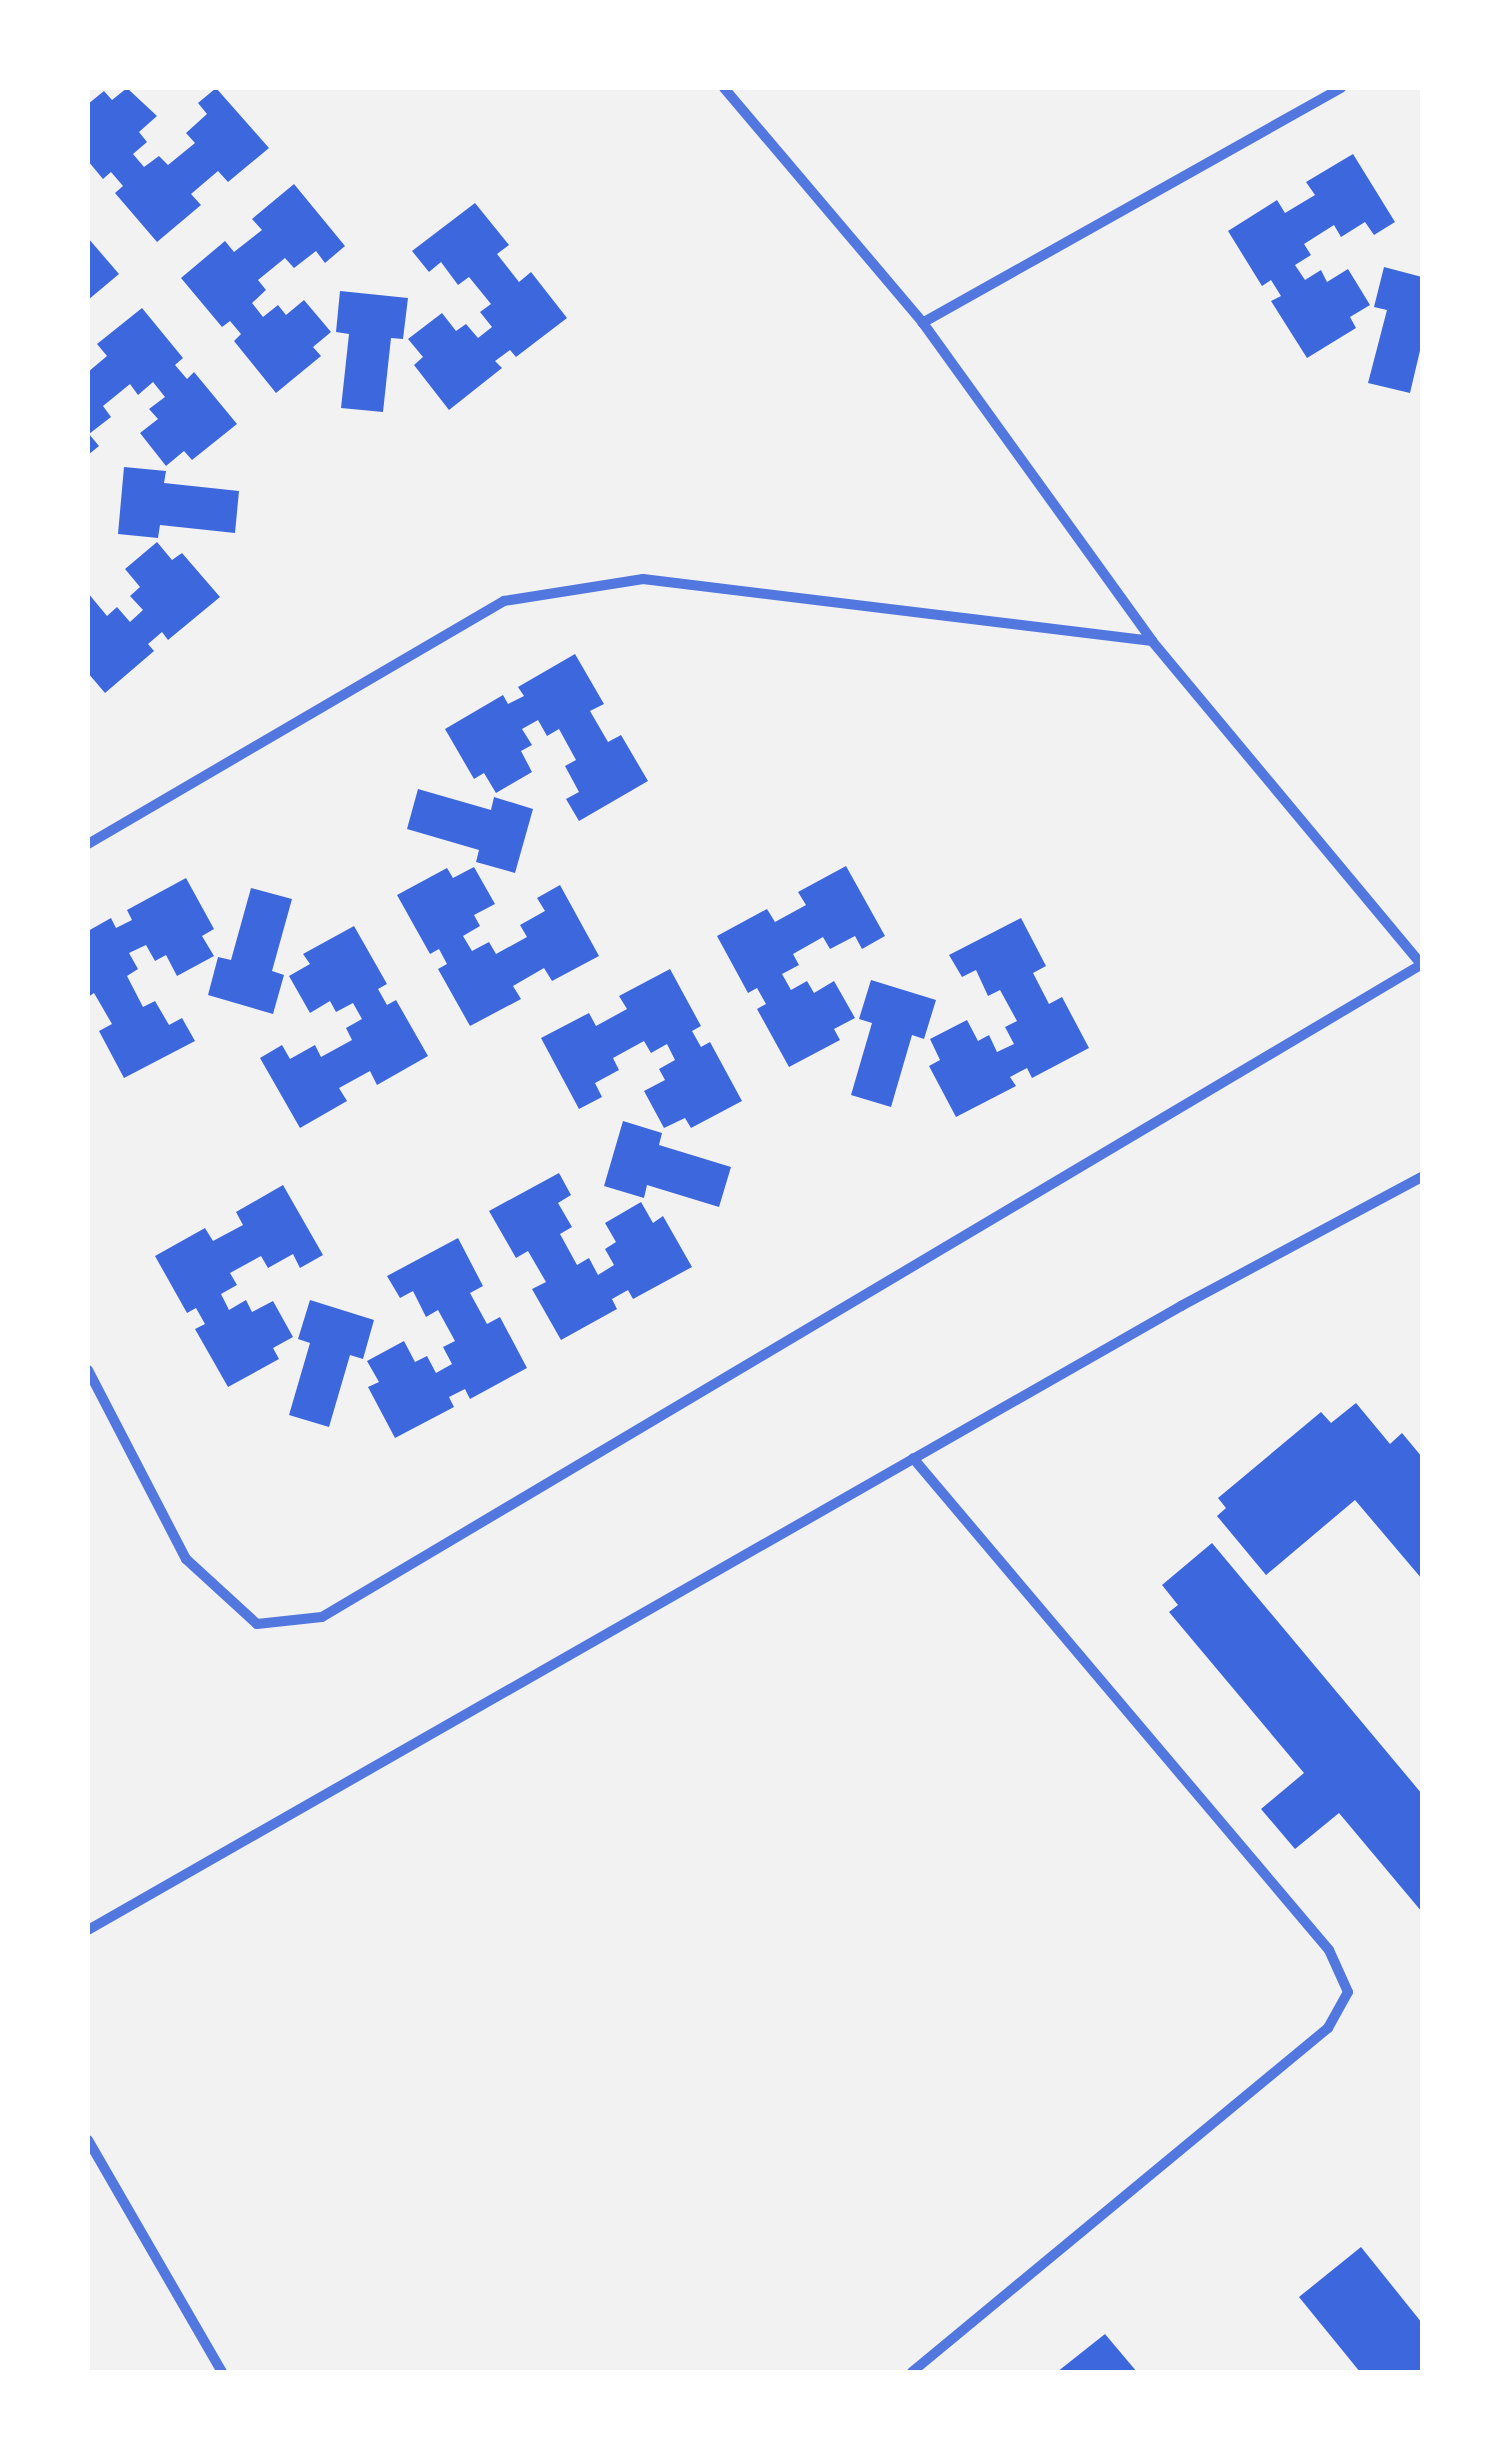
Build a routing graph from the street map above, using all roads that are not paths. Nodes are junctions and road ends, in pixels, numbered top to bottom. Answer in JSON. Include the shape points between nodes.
{"nodes":[{"id":1,"x":724,"y":88,"type":"edge"},
{"id":2,"x":1341,"y":88,"type":"edge"},
{"id":3,"x":923,"y":322,"type":"junction"},
{"id":4,"x":1152,"y":641,"type":"junction"},
{"id":5,"x":88,"y":844,"type":"edge"},
{"id":6,"x":1422,"y":965,"type":"edge"},
{"id":7,"x":1422,"y":1178,"type":"edge"},
{"id":8,"x":88,"y":1370,"type":"edge"},
{"id":9,"x":913,"y":1458,"type":"junction"},
{"id":10,"x":88,"y":1930,"type":"edge"},
{"id":11,"x":88,"y":2140,"type":"edge"},
{"id":12,"x":222,"y":2372,"type":"edge"},
{"id":13,"x":912,"y":2372,"type":"edge"}],
"edges":[{"from":1,"to":3,"type":"street"},
{"from":2,"to":3,"type":"street"},
{"from":3,"to":4,"type":"street"},
{"from":4,"to":5,"type":"street","via":[[643,578],[504,601]]},
{"from":4,"to":6,"type":"street"},
{"from":6,"to":8,"type":"street","via":[[322,1617],[257,1624],[186,1558]]},
{"from":7,"to":9,"type":"street"},
{"from":9,"to":10,"type":"street"},
{"from":9,"to":13,"type":"street","via":[[1329,1950],[1348,1992],[1328,2028]]},
{"from":11,"to":12,"type":"street"}]}
